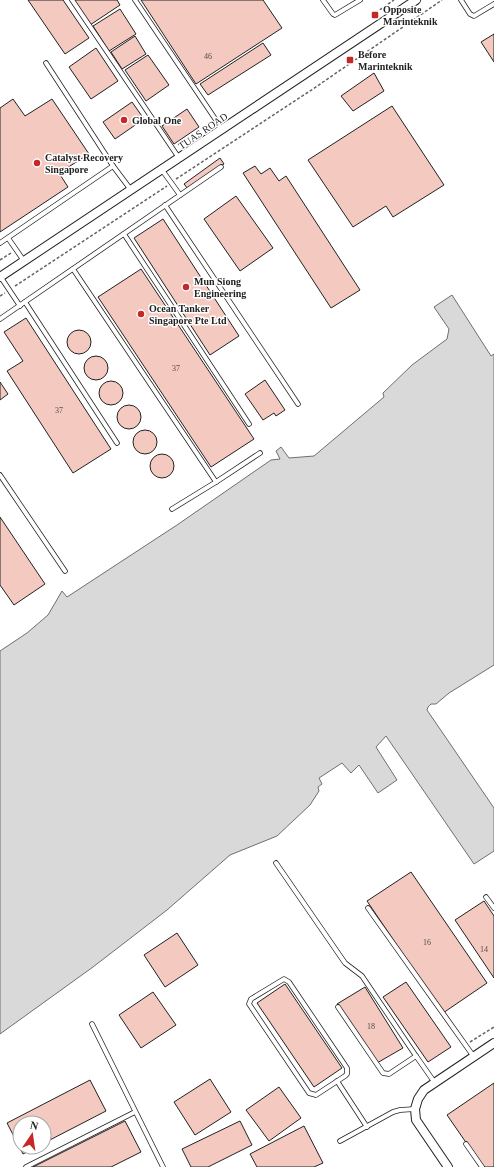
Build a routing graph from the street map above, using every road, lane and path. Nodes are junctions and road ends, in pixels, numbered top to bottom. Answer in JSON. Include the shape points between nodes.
{"nodes":[{"id":1,"x":72,"y":0,"type":"edge"},
{"id":2,"x":135,"y":0,"type":"edge"},
{"id":3,"x":323,"y":0,"type":"edge"},
{"id":4,"x":360,"y":0,"type":"edge"},
{"id":5,"x":394,"y":0,"type":"edge"},
{"id":6,"x":416,"y":0,"type":"edge"},
{"id":7,"x":442,"y":0,"type":"edge"},
{"id":8,"x":461,"y":0,"type":"edge"},
{"id":9,"x":494,"y":4,"type":"edge"},
{"id":10,"x":382,"y":23,"type":"junction"},
{"id":11,"x":46,"y":63,"type":"dead end"},
{"id":12,"x":222,"y":130,"type":"junction"},
{"id":13,"x":179,"y":158,"type":"junction"},
{"id":14,"x":113,"y":166,"type":"junction"},
{"id":15,"x":221,"y":168,"type":"dead end"},
{"id":16,"x":162,"y":170,"type":"junction"},
{"id":17,"x":171,"y":182,"type":"junction"},
{"id":18,"x":131,"y":190,"type":"junction"},
{"id":19,"x":180,"y":195,"type":"junction"},
{"id":20,"x":165,"y":205,"type":"junction"},
{"id":21,"x":124,"y":234,"type":"junction"},
{"id":22,"x":8,"y":238,"type":"junction"},
{"id":23,"x":0,"y":243,"type":"edge"},
{"id":24,"x":16,"y":250,"type":"junction"},
{"id":25,"x":0,"y":260,"type":"edge"},
{"id":26,"x":24,"y":261,"type":"junction"},
{"id":27,"x":74,"y":268,"type":"junction"},
{"id":28,"x":0,"y":276,"type":"edge"},
{"id":29,"x":9,"y":290,"type":"junction"},
{"id":30,"x":0,"y":296,"type":"edge"},
{"id":31,"x":25,"y":302,"type":"junction"},
{"id":32,"x":20,"y":306,"type":"junction"},
{"id":33,"x":0,"y":319,"type":"edge"},
{"id":34,"x":298,"y":404,"type":"dead end"},
{"id":35,"x":249,"y":424,"type":"dead end"},
{"id":36,"x":117,"y":444,"type":"dead end"},
{"id":37,"x":260,"y":454,"type":"dead end"},
{"id":38,"x":0,"y":475,"type":"edge"},
{"id":39,"x":216,"y":482,"type":"junction"},
{"id":40,"x":172,"y":509,"type":"dead end"},
{"id":41,"x":65,"y":571,"type":"dead end"},
{"id":42,"x":276,"y":863,"type":"dead end"},
{"id":43,"x":486,"y":897,"type":"dead end"},
{"id":44,"x":368,"y":908,"type":"dead end"},
{"id":45,"x":494,"y":908,"type":"edge"},
{"id":46,"x":338,"y":1007,"type":"dead end"},
{"id":47,"x":92,"y":1024,"type":"dead end"},
{"id":48,"x":494,"y":1026,"type":"edge"},
{"id":49,"x":494,"y":1043,"type":"edge"},
{"id":50,"x":465,"y":1046,"type":"junction"},
{"id":51,"x":416,"y":1056,"type":"junction"},
{"id":52,"x":474,"y":1057,"type":"junction"},
{"id":53,"x":337,"y":1081,"type":"junction"},
{"id":54,"x":435,"y":1083,"type":"junction"},
{"id":55,"x":416,"y":1109,"type":"junction"},
{"id":56,"x":135,"y":1112,"type":"junction"},
{"id":57,"x":367,"y":1127,"type":"junction"},
{"id":58,"x":340,"y":1141,"type":"dead end"},
{"id":59,"x":466,"y":1144,"type":"dead end"},
{"id":60,"x":26,"y":1167,"type":"edge"},
{"id":61,"x":162,"y":1167,"type":"edge"},
{"id":62,"x":448,"y":1167,"type":"edge"},
{"id":63,"x":482,"y":1167,"type":"edge"}],
"edges":[{"from":1,"to":13,"type":"lane"},
{"from":2,"to":12,"type":"lane"},
{"from":3,"to":4,"type":"lane","via":[[335,15]]},
{"from":5,"to":10,"type":"path","via":[[375,13]]},
{"from":6,"to":10,"type":"street","name":"TUAS ROAD"},
{"from":7,"to":17,"type":"path"},
{"from":8,"to":9,"type":"lane","via":[[474,16]]},
{"from":10,"to":12,"type":"street","name":"TUAS ROAD"},
{"from":11,"to":14,"type":"lane"},
{"from":12,"to":13,"type":"street","name":"TUAS ROAD"},
{"from":13,"to":16,"type":"street","name":"TUAS ROAD"},
{"from":14,"to":18,"type":"lane"},
{"from":14,"to":22,"type":"lane"},
{"from":15,"to":19,"type":"lane"},
{"from":16,"to":17,"type":"lane"},
{"from":16,"to":18,"type":"street","name":"TUAS ROAD"},
{"from":17,"to":19,"type":"lane"},
{"from":17,"to":29,"type":"path"},
{"from":18,"to":26,"type":"street","name":"TUAS ROAD"},
{"from":19,"to":20,"type":"lane"},
{"from":20,"to":21,"type":"lane"},
{"from":20,"to":34,"type":"lane"},
{"from":21,"to":27,"type":"lane"},
{"from":21,"to":35,"type":"lane"},
{"from":22,"to":23,"type":"lane"},
{"from":22,"to":24,"type":"lane"},
{"from":24,"to":25,"type":"path"},
{"from":24,"to":26,"type":"lane"},
{"from":26,"to":28,"type":"street","name":"TUAS ROAD"},
{"from":27,"to":31,"type":"lane"},
{"from":27,"to":39,"type":"lane"},
{"from":28,"to":29,"type":"lane"},
{"from":29,"to":30,"type":"path"},
{"from":29,"to":32,"type":"lane"},
{"from":31,"to":32,"type":"lane"},
{"from":31,"to":36,"type":"lane"},
{"from":32,"to":33,"type":"lane"},
{"from":37,"to":39,"type":"lane"},
{"from":38,"to":41,"type":"lane"},
{"from":39,"to":40,"type":"lane"},
{"from":42,"to":51,"type":"lane","via":[[345,964],[362,976]]},
{"from":43,"to":45,"type":"lane"},
{"from":44,"to":50,"type":"lane"},
{"from":46,"to":51,"type":"lane","via":[[383,1073],[389,1074]]},
{"from":47,"to":56,"type":"lane"},
{"from":48,"to":50,"type":"path"},
{"from":49,"to":52,"type":"street"},
{"from":50,"to":52,"type":"lane"},
{"from":51,"to":54,"type":"lane"},
{"from":52,"to":54,"type":"street"},
{"from":53,"to":53,"type":"lane","via":[[347,1074],[347,1068],[287,980],[282,980],[251,999],[248,1003],[309,1093],[316,1095]]},
{"from":53,"to":57,"type":"lane"},
{"from":54,"to":55,"type":"street","via":[[424,1090],[418,1099]]},
{"from":55,"to":57,"type":"lane","via":[[393,1112]]},
{"from":55,"to":62,"type":"street","via":[[416,1120]]},
{"from":56,"to":60,"type":"lane"},
{"from":56,"to":61,"type":"lane"},
{"from":57,"to":58,"type":"lane"},
{"from":59,"to":63,"type":"lane"}]}
